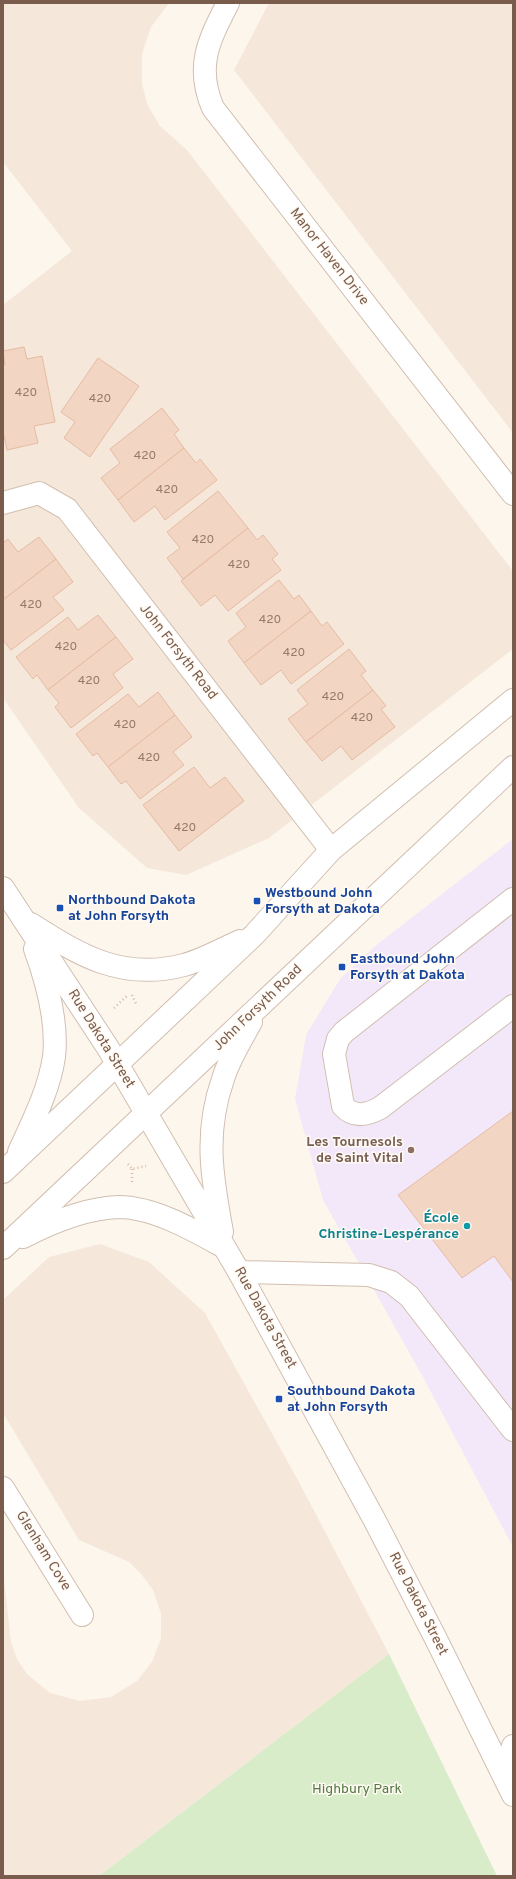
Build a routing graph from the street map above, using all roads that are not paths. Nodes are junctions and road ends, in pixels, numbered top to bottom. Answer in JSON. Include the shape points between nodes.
{"nodes":[{"id":1,"x":228,"y":3,"type":"edge"},
{"id":2,"x":513,"y":494,"type":"edge"},
{"id":3,"x":3,"y":503,"type":"edge"},
{"id":4,"x":513,"y":700,"type":"edge"},
{"id":5,"x":513,"y":767,"type":"edge"},
{"id":6,"x":331,"y":850,"type":"junction"},
{"id":7,"x":3,"y":888,"type":"edge"},
{"id":8,"x":513,"y":899,"type":"edge"},
{"id":9,"x":24,"y":920,"type":"junction"},
{"id":10,"x":254,"y":935,"type":"junction"},
{"id":11,"x":259,"y":1006,"type":"junction"},
{"id":12,"x":513,"y":1006,"type":"edge"},
{"id":13,"x":118,"y":1064,"type":"junction"},
{"id":14,"x":147,"y":1113,"type":"junction"},
{"id":15,"x":10,"y":1166,"type":"edge"},
{"id":16,"x":5,"y":1246,"type":"edge"},
{"id":17,"x":224,"y":1247,"type":"junction"},
{"id":18,"x":239,"y":1272,"type":"junction"},
{"id":19,"x":513,"y":1430,"type":"edge"},
{"id":20,"x":3,"y":1488,"type":"edge"},
{"id":21,"x":82,"y":1615,"type":"dead end"},
{"id":22,"x":513,"y":1746,"type":"edge"},
{"id":23,"x":504,"y":1774,"type":"junction"},
{"id":24,"x":513,"y":1795,"type":"edge"}],
"edges":[{"from":1,"to":2,"type":"street","name":"Manor Haven Drive","via":[[212,35],[203,67],[207,94],[213,108]]},
{"from":3,"to":6,"type":"street","name":"John Forsyth Road","via":[[39,494],[67,509]]},
{"from":4,"to":6,"type":"street"},
{"from":5,"to":11,"type":"street","name":"John Forsyth Road"},
{"from":6,"to":10,"type":"street"},
{"from":7,"to":9,"type":"street"},
{"from":8,"to":12,"type":"street","via":[[341,1035],[334,1054],[343,1106],[348,1112],[355,1114],[372,1112],[380,1108]]},
{"from":9,"to":10,"type":"street","via":[[83,954],[117,968],[150,971],[185,965]]},
{"from":9,"to":13,"type":"street","name":"Rue Dakota Street"},
{"from":9,"to":15,"type":"street","via":[[40,960],[50,1002],[54,1057],[45,1092]]},
{"from":10,"to":13,"type":"street"},
{"from":11,"to":14,"type":"street","name":"John Forsyth Road"},
{"from":11,"to":17,"type":"street","via":[[223,1078],[212,1116],[211,1165]]},
{"from":13,"to":14,"type":"street","name":"Rue Dakota Street"},
{"from":13,"to":15,"type":"street"},
{"from":14,"to":16,"type":"street","name":"John Forsyth Road"},
{"from":14,"to":17,"type":"street","name":"Rue Dakota Street"},
{"from":16,"to":17,"type":"street","via":[[42,1227],[88,1211],[120,1207],[155,1214]]},
{"from":17,"to":18,"type":"street","name":"Rue Dakota Street"},
{"from":18,"to":19,"type":"street","via":[[369,1275],[391,1282],[408,1296]]},
{"from":18,"to":23,"type":"street","name":"Rue Dakota Street","via":[[374,1519]]},
{"from":20,"to":21,"type":"street","name":"Glenham Cove"},
{"from":22,"to":23,"type":"street"},
{"from":23,"to":24,"type":"street","name":"Rue Dakota Street"}]}
